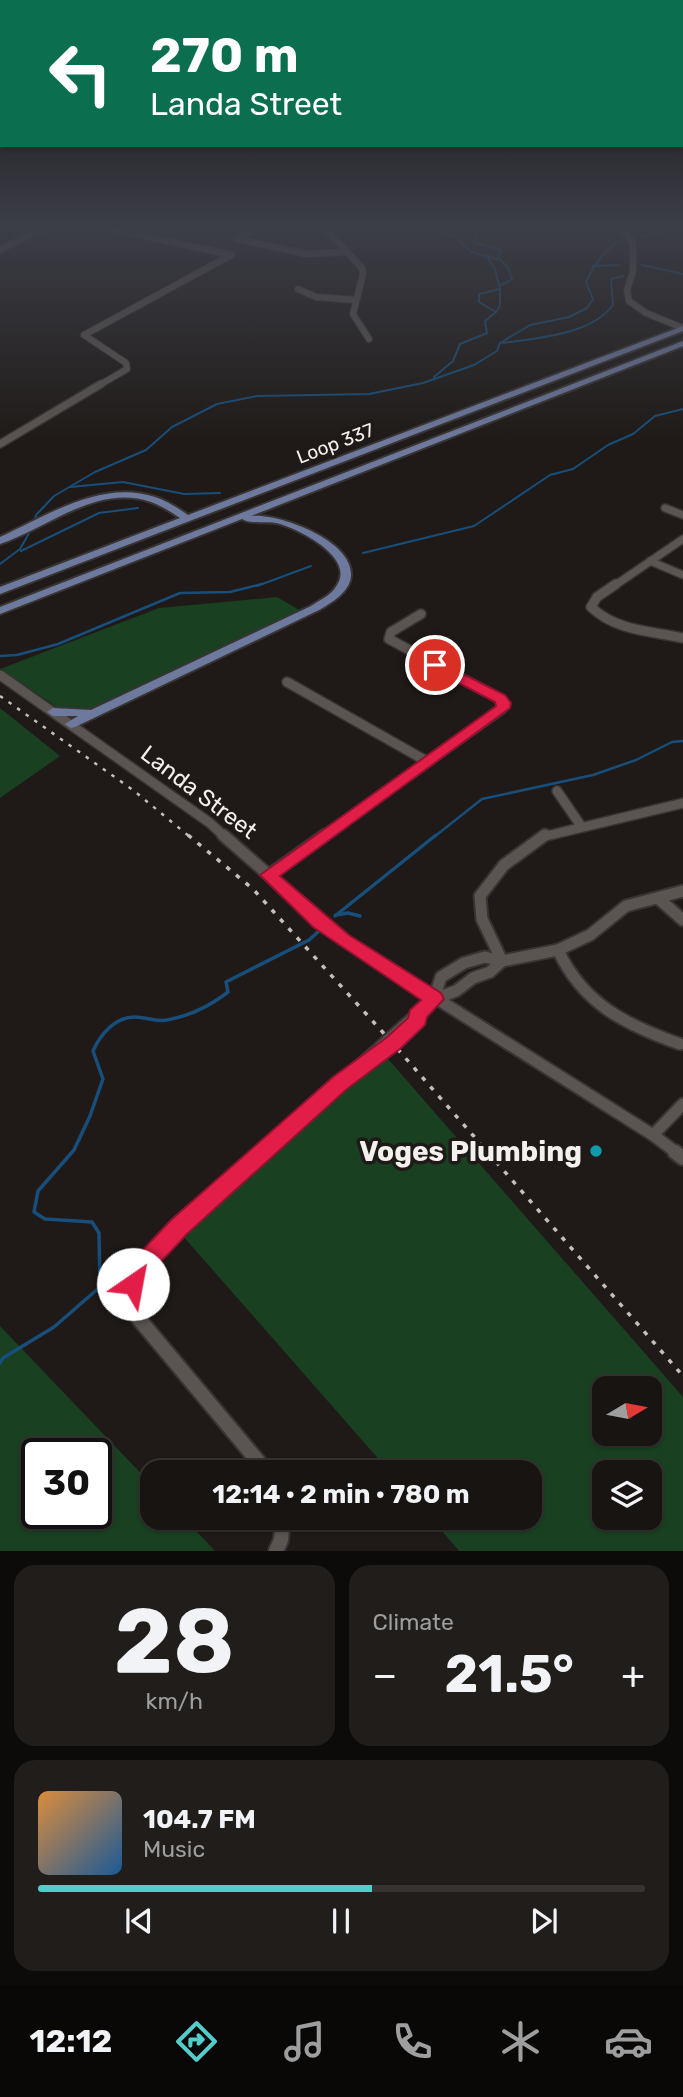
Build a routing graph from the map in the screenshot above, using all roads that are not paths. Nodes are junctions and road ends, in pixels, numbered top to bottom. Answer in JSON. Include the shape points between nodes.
{"nodes":[{"id":1,"x":151,"y":298,"type":"edge"},
{"id":2,"x":321,"y":298,"type":"edge"},
{"id":3,"x":628,"y":298,"type":"edge"},
{"id":4,"x":356,"y":300,"type":"joint"},
{"id":5,"x":683,"y":328,"type":"edge"},
{"id":6,"x":663,"y":337,"type":"junction"},
{"id":7,"x":369,"y":339,"type":"dead end"},
{"id":8,"x":683,"y":340,"type":"edge"},
{"id":9,"x":431,"y":441,"type":"joint"},
{"id":10,"x":0,"y":444,"type":"edge"},
{"id":11,"x":301,"y":492,"type":"junction"},
{"id":12,"x":665,"y":508,"type":"dead end"},
{"id":13,"x":292,"y":515,"type":"junction"},
{"id":14,"x":683,"y":515,"type":"edge"},
{"id":15,"x":188,"y":519,"type":"junction"},
{"id":16,"x":228,"y":521,"type":"junction"},
{"id":17,"x":32,"y":527,"type":"joint"},
{"id":18,"x":683,"y":539,"type":"edge"},
{"id":19,"x":0,"y":541,"type":"edge"},
{"id":20,"x":650,"y":561,"type":"junction"},
{"id":21,"x":683,"y":575,"type":"edge"},
{"id":22,"x":0,"y":591,"type":"edge"},
{"id":23,"x":0,"y":611,"type":"edge"},
{"id":24,"x":421,"y":614,"type":"dead end"},
{"id":25,"x":683,"y":638,"type":"edge"},
{"id":26,"x":0,"y":675,"type":"edge"},
{"id":27,"x":287,"y":682,"type":"dead end"},
{"id":28,"x":102,"y":710,"type":"junction"},
{"id":29,"x":53,"y":712,"type":"junction"},
{"id":30,"x":71,"y":724,"type":"junction"},
{"id":31,"x":428,"y":762,"type":"junction"},
{"id":32,"x":557,"y":791,"type":"dead end"},
{"id":33,"x":683,"y":803,"type":"edge"},
{"id":34,"x":581,"y":825,"type":"junction"},
{"id":35,"x":269,"y":875,"type":"junction"},
{"id":36,"x":683,"y":891,"type":"edge"},
{"id":37,"x":658,"y":898,"type":"junction"},
{"id":38,"x":683,"y":920,"type":"edge"},
{"id":39,"x":558,"y":950,"type":"junction"},
{"id":40,"x":502,"y":961,"type":"junction"},
{"id":41,"x":464,"y":963,"type":"junction"},
{"id":42,"x":477,"y":976,"type":"junction"},
{"id":43,"x":434,"y":999,"type":"junction"},
{"id":44,"x":680,"y":1044,"type":"dead end"},
{"id":45,"x":683,"y":1104,"type":"edge"},
{"id":46,"x":653,"y":1136,"type":"junction"},
{"id":47,"x":683,"y":1158,"type":"edge"},
{"id":48,"x":257,"y":1460,"type":"edge"},
{"id":49,"x":282,"y":1530,"type":"edge"},
{"id":50,"x":276,"y":1551,"type":"edge"}],
"edges":[{"from":1,"to":10,"type":"street","via":[[84,335],[126,363],[127,369]]},
{"from":2,"to":4,"type":"street"},
{"from":3,"to":5,"type":"street","via":[[646,313]]},
{"from":4,"to":7,"type":"street","via":[[354,318]]},
{"from":5,"to":6,"type":"main road","name":"Loop 337"},
{"from":6,"to":8,"type":"main road","via":[[675,335]]},
{"from":6,"to":15,"type":"main road","name":"Loop 337"},
{"from":8,"to":9,"type":"main road"},
{"from":9,"to":11,"type":"main road"},
{"from":11,"to":13,"type":"main road"},
{"from":11,"to":16,"type":"main road"},
{"from":12,"to":14,"type":"street"},
{"from":13,"to":16,"type":"main road"},
{"from":13,"to":28,"type":"main road","via":[[344,561],[347,577],[339,592],[315,608]]},
{"from":15,"to":17,"type":"main road","via":[[150,498],[111,496],[93,499]]},
{"from":15,"to":22,"type":"main road","name":"Loop 337"},
{"from":16,"to":23,"type":"main road"},
{"from":17,"to":19,"type":"main road"},
{"from":18,"to":20,"type":"street"},
{"from":20,"to":21,"type":"street"},
{"from":20,"to":25,"type":"street","via":[[597,597],[591,607],[621,625]]},
{"from":24,"to":31,"type":"street","via":[[391,632],[389,639],[500,698],[504,706]]},
{"from":26,"to":29,"type":"street","name":"Landa Street"},
{"from":27,"to":31,"type":"street"},
{"from":28,"to":29,"type":"main road","via":[[76,715]]},
{"from":28,"to":30,"type":"main road"},
{"from":29,"to":30,"type":"street","name":"Landa Street"},
{"from":30,"to":35,"type":"street","name":"Landa Street","via":[[210,823]]},
{"from":31,"to":35,"type":"street"},
{"from":32,"to":34,"type":"street"},
{"from":33,"to":34,"type":"street"},
{"from":34,"to":40,"type":"street","via":[[537,839],[483,888],[479,909]]},
{"from":35,"to":43,"type":"street","name":"Landa Street","via":[[319,922]]},
{"from":36,"to":37,"type":"street"},
{"from":37,"to":38,"type":"street"},
{"from":37,"to":39,"type":"street","via":[[626,906],[590,935]]},
{"from":39,"to":40,"type":"street"},
{"from":39,"to":44,"type":"street","via":[[582,991],[643,1032]]},
{"from":40,"to":41,"type":"street","via":[[485,957]]},
{"from":40,"to":42,"type":"street"},
{"from":41,"to":42,"type":"street"},
{"from":41,"to":43,"type":"street","via":[[441,977]]},
{"from":42,"to":43,"type":"street"},
{"from":43,"to":46,"type":"street","name":"Landa Street"},
{"from":43,"to":48,"type":"street","via":[[417,1015],[419,1020],[368,1065],[356,1069],[179,1227],[146,1262],[133,1284],[133,1306],[139,1318]]},
{"from":45,"to":46,"type":"street"},
{"from":46,"to":47,"type":"street","name":"Landa Street"},
{"from":49,"to":50,"type":"street"}]}
